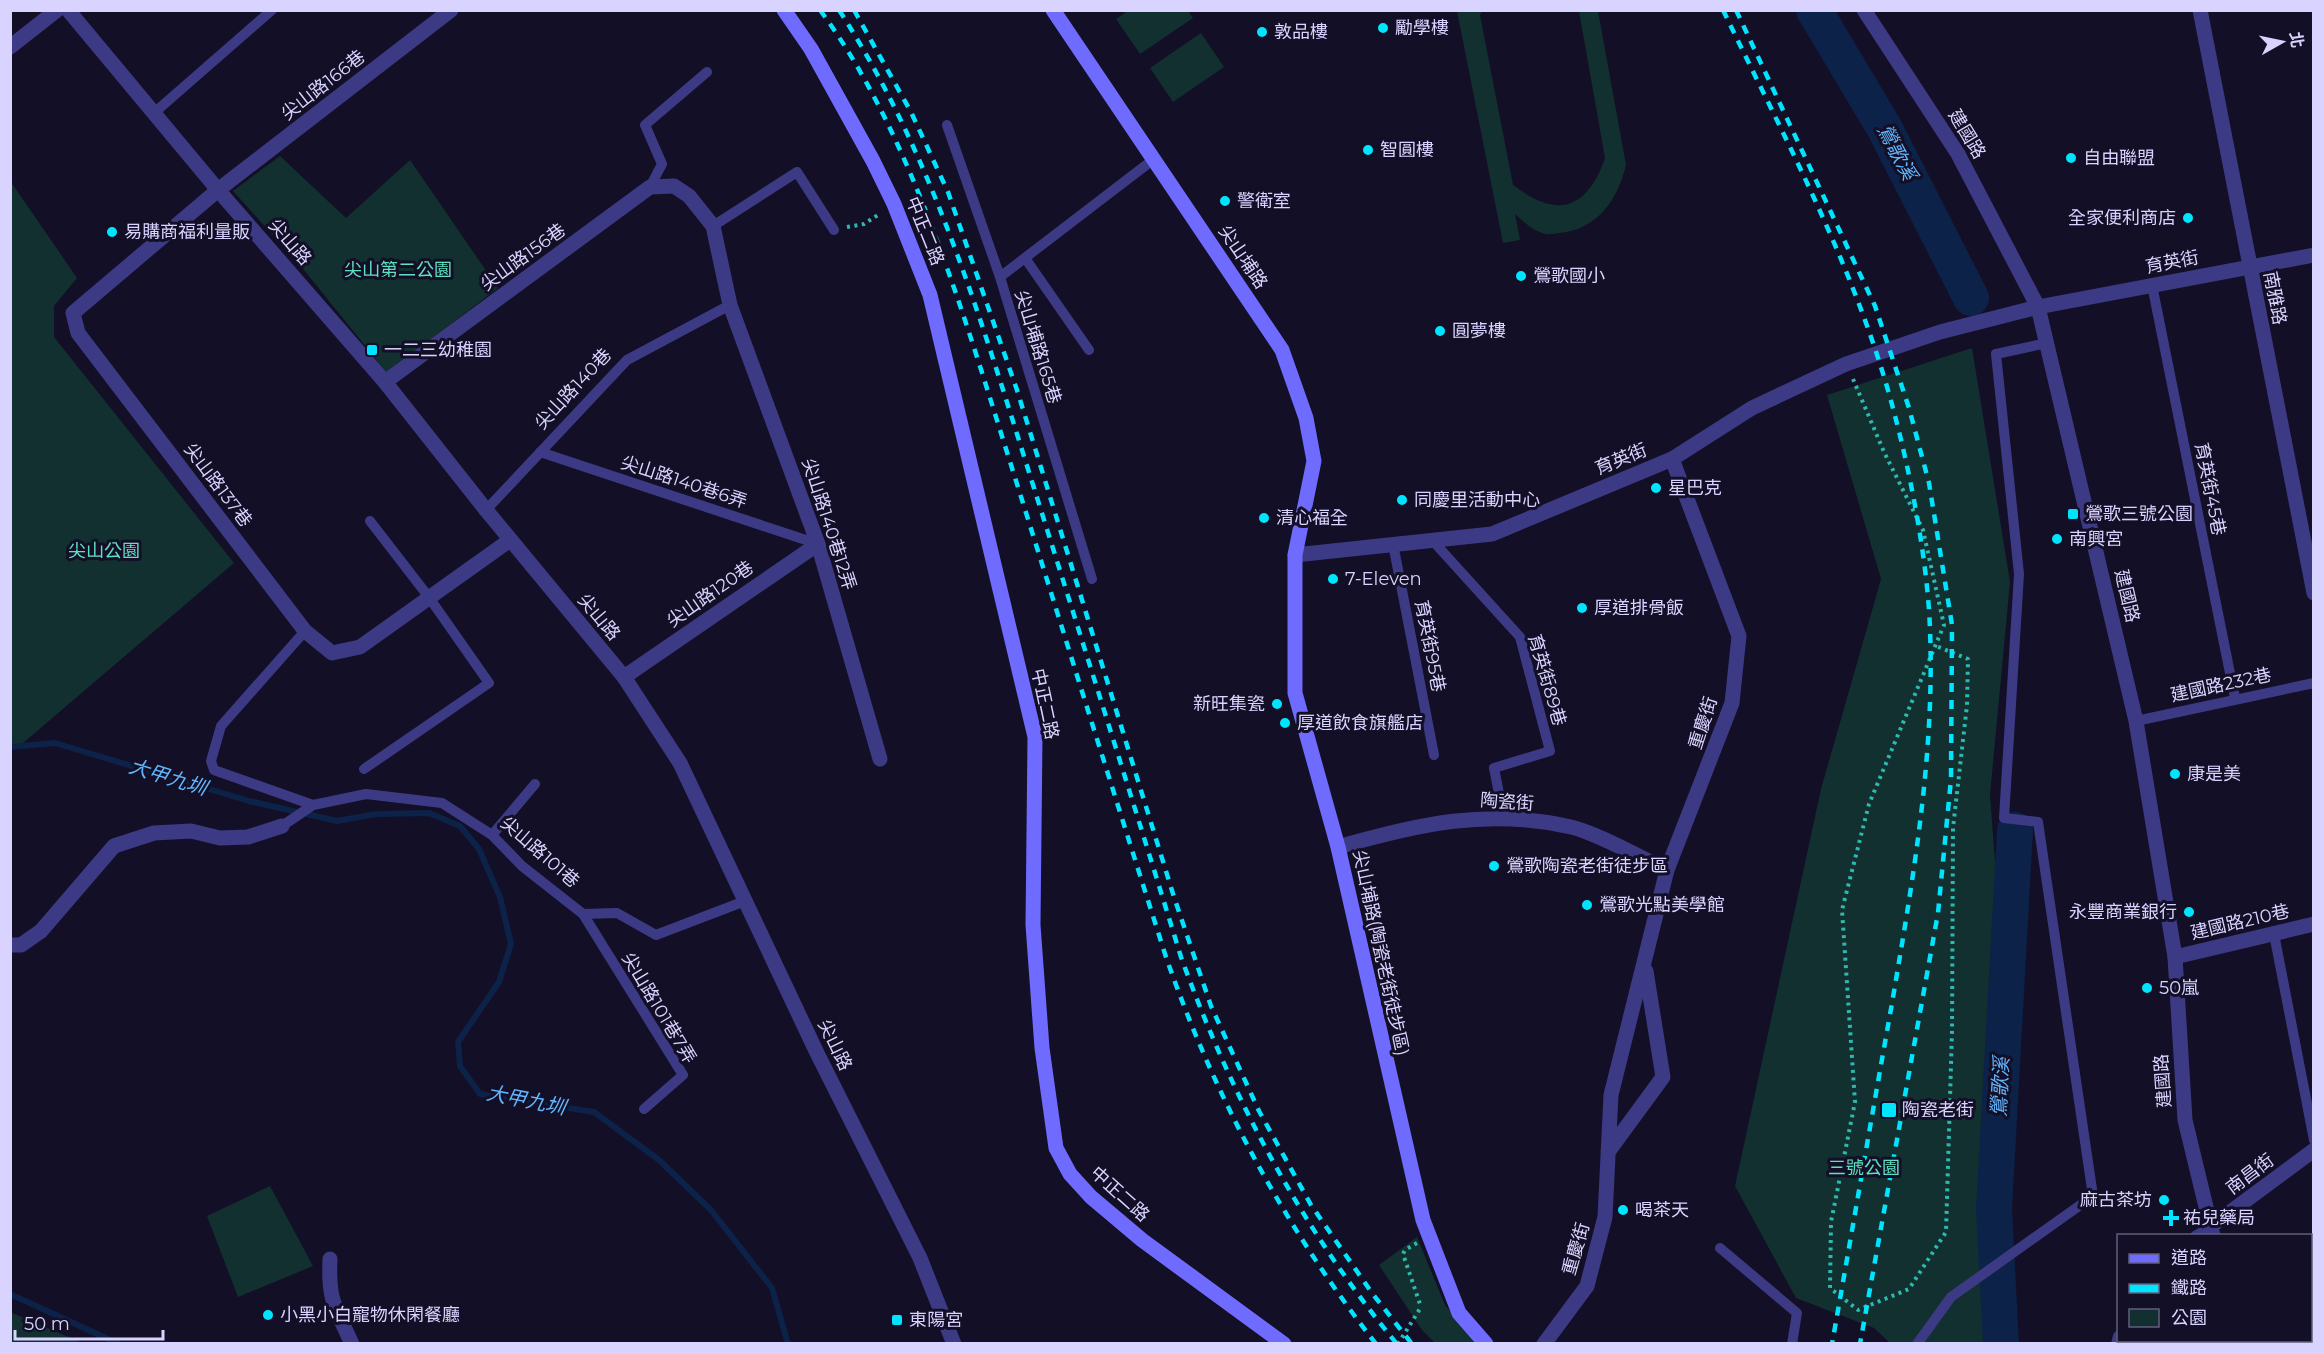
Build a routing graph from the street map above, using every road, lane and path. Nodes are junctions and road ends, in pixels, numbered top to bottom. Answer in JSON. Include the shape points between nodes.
{"nodes":[{"id":1,"x":57,"y":10,"type":"edge"},
{"id":2,"x":68,"y":10,"type":"edge"},
{"id":3,"x":272,"y":10,"type":"edge"},
{"id":4,"x":450,"y":10,"type":"edge"},
{"id":5,"x":783,"y":10,"type":"edge"},
{"id":6,"x":1053,"y":10,"type":"edge"},
{"id":7,"x":1864,"y":10,"type":"edge"},
{"id":8,"x":2200,"y":10,"type":"edge"},
{"id":9,"x":10,"y":47,"type":"edge"},
{"id":10,"x":707,"y":72,"type":"dead end"},
{"id":11,"x":154,"y":113,"type":"junction"},
{"id":12,"x":947,"y":125,"type":"dead end"},
{"id":13,"x":1154,"y":159,"type":"junction"},
{"id":14,"x":650,"y":187,"type":"junction"},
{"id":15,"x":218,"y":190,"type":"junction"},
{"id":16,"x":713,"y":226,"type":"junction"},
{"id":17,"x":834,"y":230,"type":"dead end"},
{"id":18,"x":2313,"y":255,"type":"edge"},
{"id":19,"x":1025,"y":258,"type":"junction"},
{"id":20,"x":2249,"y":267,"type":"junction"},
{"id":21,"x":999,"y":277,"type":"junction"},
{"id":22,"x":2152,"y":285,"type":"junction"},
{"id":23,"x":730,"y":305,"type":"junction"},
{"id":24,"x":2038,"y":307,"type":"junction"},
{"id":25,"x":2047,"y":343,"type":"junction"},
{"id":26,"x":1089,"y":351,"type":"dead end"},
{"id":27,"x":1846,"y":364,"type":"junction"},
{"id":28,"x":386,"y":382,"type":"junction"},
{"id":29,"x":540,"y":452,"type":"junction"},
{"id":30,"x":1672,"y":459,"type":"junction"},
{"id":31,"x":486,"y":510,"type":"junction"},
{"id":32,"x":370,"y":521,"type":"dead end"},
{"id":33,"x":510,"y":540,"type":"junction"},
{"id":34,"x":1432,"y":540,"type":"junction"},
{"id":35,"x":818,"y":544,"type":"junction"},
{"id":36,"x":1393,"y":544,"type":"junction"},
{"id":37,"x":1295,"y":555,"type":"junction"},
{"id":38,"x":1092,"y":579,"type":"dead end"},
{"id":39,"x":2313,"y":593,"type":"edge"},
{"id":40,"x":428,"y":596,"type":"junction"},
{"id":41,"x":305,"y":631,"type":"junction"},
{"id":42,"x":1936,"y":646,"type":"junction"},
{"id":43,"x":624,"y":677,"type":"junction"},
{"id":44,"x":2313,"y":683,"type":"edge"},
{"id":45,"x":2235,"y":698,"type":"junction"},
{"id":46,"x":2136,"y":721,"type":"junction"},
{"id":47,"x":1434,"y":755,"type":"dead end"},
{"id":48,"x":880,"y":759,"type":"dead end"},
{"id":49,"x":364,"y":769,"type":"dead end"},
{"id":50,"x":535,"y":784,"type":"dead end"},
{"id":51,"x":309,"y":806,"type":"junction"},
{"id":52,"x":1504,"y":819,"type":"junction"},
{"id":53,"x":282,"y":826,"type":"joint"},
{"id":54,"x":492,"y":835,"type":"junction"},
{"id":55,"x":1338,"y":847,"type":"junction"},
{"id":56,"x":1667,"y":870,"type":"junction"},
{"id":57,"x":745,"y":901,"type":"junction"},
{"id":58,"x":584,"y":914,"type":"junction"},
{"id":59,"x":2313,"y":924,"type":"edge"},
{"id":60,"x":2274,"y":934,"type":"junction"},
{"id":61,"x":10,"y":945,"type":"edge"},
{"id":62,"x":2175,"y":957,"type":"junction"},
{"id":63,"x":1644,"y":963,"type":"junction"},
{"id":64,"x":644,"y":1109,"type":"dead end"},
{"id":65,"x":2313,"y":1140,"type":"edge"},
{"id":66,"x":2313,"y":1150,"type":"edge"},
{"id":67,"x":1608,"y":1152,"type":"junction"},
{"id":68,"x":2211,"y":1232,"type":"edge"},
{"id":69,"x":1720,"y":1248,"type":"dead end"},
{"id":70,"x":1403,"y":1254,"type":"dead end"},
{"id":71,"x":330,"y":1258,"type":"dead end"},
{"id":72,"x":352,"y":1344,"type":"edge"},
{"id":73,"x":954,"y":1344,"type":"edge"},
{"id":74,"x":1284,"y":1344,"type":"edge"},
{"id":75,"x":1398,"y":1344,"type":"edge"},
{"id":76,"x":1486,"y":1344,"type":"edge"},
{"id":77,"x":1544,"y":1344,"type":"edge"},
{"id":78,"x":1792,"y":1344,"type":"edge"},
{"id":79,"x":1917,"y":1344,"type":"edge"}],
"edges":[{"from":1,"to":9,"type":"street"},
{"from":2,"to":11,"type":"street","name":"尖山路"},
{"from":3,"to":11,"type":"lane"},
{"from":4,"to":15,"type":"street","name":"尖山路166巷"},
{"from":5,"to":74,"type":"main road","name":"中正二路","via":[[811,49],[873,161],[930,295],[1035,737],[1034,925],[1042,1048],[1056,1148],[1070,1174],[1091,1197],[1142,1240]]},
{"from":6,"to":13,"type":"main road","name":"尖山埔路"},
{"from":7,"to":24,"type":"street","name":"建國路","via":[[1959,154]]},
{"from":8,"to":20,"type":"street","name":"南雅路"},
{"from":10,"to":14,"type":"lane","via":[[645,125],[662,164]]},
{"from":11,"to":15,"type":"street","name":"尖山路"},
{"from":12,"to":21,"type":"lane"},
{"from":13,"to":19,"type":"lane","name":"尖山埔路165巷"},
{"from":13,"to":37,"type":"main road","name":"尖山埔路","via":[[1282,350],[1306,418],[1314,460]]},
{"from":14,"to":16,"type":"street","via":[[674,186],[688,196]]},
{"from":14,"to":28,"type":"street","name":"尖山路156巷"},
{"from":15,"to":28,"type":"street","name":"尖山路"},
{"from":15,"to":41,"type":"street","name":"尖山路137巷","via":[[74,313],[78,333]]},
{"from":16,"to":17,"type":"lane","via":[[797,172]]},
{"from":16,"to":23,"type":"street"},
{"from":18,"to":20,"type":"street","name":"育英街"},
{"from":19,"to":21,"type":"lane","name":"尖山埔路165巷"},
{"from":19,"to":26,"type":"lane"},
{"from":20,"to":22,"type":"street","name":"育英街"},
{"from":20,"to":39,"type":"street","name":"南雅路"},
{"from":21,"to":38,"type":"lane","name":"尖山埔路165巷"},
{"from":22,"to":24,"type":"street","name":"育英街"},
{"from":22,"to":45,"type":"lane","name":"育英街45巷"},
{"from":23,"to":29,"type":"lane","name":"尖山路140巷","via":[[627,360]]},
{"from":23,"to":35,"type":"street","name":"尖山路140巷12弄"},
{"from":24,"to":25,"type":"street","name":"建國路"},
{"from":24,"to":27,"type":"street","name":"育英街","via":[[1940,332]]},
{"from":25,"to":46,"type":"street","name":"建國路"},
{"from":25,"to":79,"type":"lane","via":[[1996,354],[2019,573],[2004,818],[2038,822],[2092,1196],[1951,1297]]},
{"from":27,"to":30,"type":"street","name":"育英街","via":[[1752,408]]},
{"from":27,"to":42,"type":"path","via":[[1923,530],[1944,625]]},
{"from":28,"to":31,"type":"street","name":"尖山路"},
{"from":29,"to":31,"type":"lane","name":"尖山路140巷"},
{"from":29,"to":35,"type":"lane","name":"尖山路140巷6弄"},
{"from":30,"to":34,"type":"street","name":"育英街","via":[[1492,534]]},
{"from":30,"to":56,"type":"street","name":"重慶街","via":[[1739,636],[1732,703]]},
{"from":31,"to":33,"type":"street","name":"尖山路"},
{"from":32,"to":40,"type":"lane"},
{"from":33,"to":40,"type":"street","name":"尖山路137巷"},
{"from":33,"to":43,"type":"street","name":"尖山路"},
{"from":34,"to":36,"type":"street","name":"育英街"},
{"from":34,"to":52,"type":"lane","name":"育英街89巷","via":[[1520,637],[1550,751],[1494,768]]},
{"from":35,"to":43,"type":"street","name":"尖山路120巷"},
{"from":35,"to":48,"type":"street","name":"尖山路140巷12弄"},
{"from":36,"to":37,"type":"street","name":"育英街"},
{"from":36,"to":47,"type":"lane","name":"育英街95巷"},
{"from":37,"to":55,"type":"main road","name":"尖山埔路(陶瓷老街徒步區)","via":[[1295,693]]},
{"from":40,"to":41,"type":"street","name":"尖山路137巷","via":[[360,647],[332,652]]},
{"from":40,"to":49,"type":"lane","via":[[489,683]]},
{"from":41,"to":51,"type":"lane","via":[[221,726],[211,761],[214,770]]},
{"from":42,"to":42,"type":"path","via":[[1869,804],[1842,910],[1855,1102],[1831,1222],[1830,1288],[1858,1310],[1909,1289],[1946,1232],[1953,828],[1967,705],[1968,659]]},
{"from":43,"to":57,"type":"street","name":"尖山路","via":[[680,763]]},
{"from":44,"to":45,"type":"lane","name":"建國路232巷"},
{"from":45,"to":46,"type":"lane","name":"建國路232巷"},
{"from":46,"to":62,"type":"street","name":"建國路"},
{"from":50,"to":54,"type":"lane"},
{"from":51,"to":53,"type":"lane"},
{"from":51,"to":54,"type":"lane","name":"尖山路101巷","via":[[366,794],[442,803]]},
{"from":52,"to":55,"type":"street","name":"陶瓷街","via":[[1483,816],[1401,829]]},
{"from":52,"to":56,"type":"street","name":"陶瓷街","via":[[1573,827]]},
{"from":53,"to":61,"type":"street","via":[[248,837],[220,838],[191,831],[154,833],[114,846],[41,931],[21,945]]},
{"from":54,"to":58,"type":"lane","name":"尖山路101巷","via":[[522,866]]},
{"from":55,"to":76,"type":"main road","name":"尖山埔路(陶瓷老街徒步區)","via":[[1428,1237],[1460,1313]]},
{"from":56,"to":63,"type":"street","name":"重慶街"},
{"from":57,"to":58,"type":"lane","name":"尖山路101巷","via":[[657,935],[617,913]]},
{"from":57,"to":73,"type":"street","name":"尖山路","via":[[920,1258]]},
{"from":58,"to":64,"type":"lane","name":"尖山路101巷7弄","via":[[683,1075]]},
{"from":59,"to":60,"type":"street","name":"建國路210巷"},
{"from":60,"to":62,"type":"street","name":"建國路210巷"},
{"from":60,"to":65,"type":"lane"},
{"from":62,"to":68,"type":"street","name":"建國路","via":[[2186,1120]]},
{"from":63,"to":67,"type":"street","name":"重慶街","via":[[1611,1095]]},
{"from":63,"to":67,"type":"street","name":"重慶街","via":[[1663,1077]]},
{"from":66,"to":68,"type":"street","name":"南昌街"},
{"from":67,"to":77,"type":"street","name":"重慶街","via":[[1605,1217],[1587,1286]]},
{"from":69,"to":78,"type":"lane","via":[[1797,1313]]},
{"from":70,"to":75,"type":"path","bridge":true,"via":[[1421,1307]]},
{"from":71,"to":72,"type":"street","via":[[328,1288],[335,1312]]}]}
